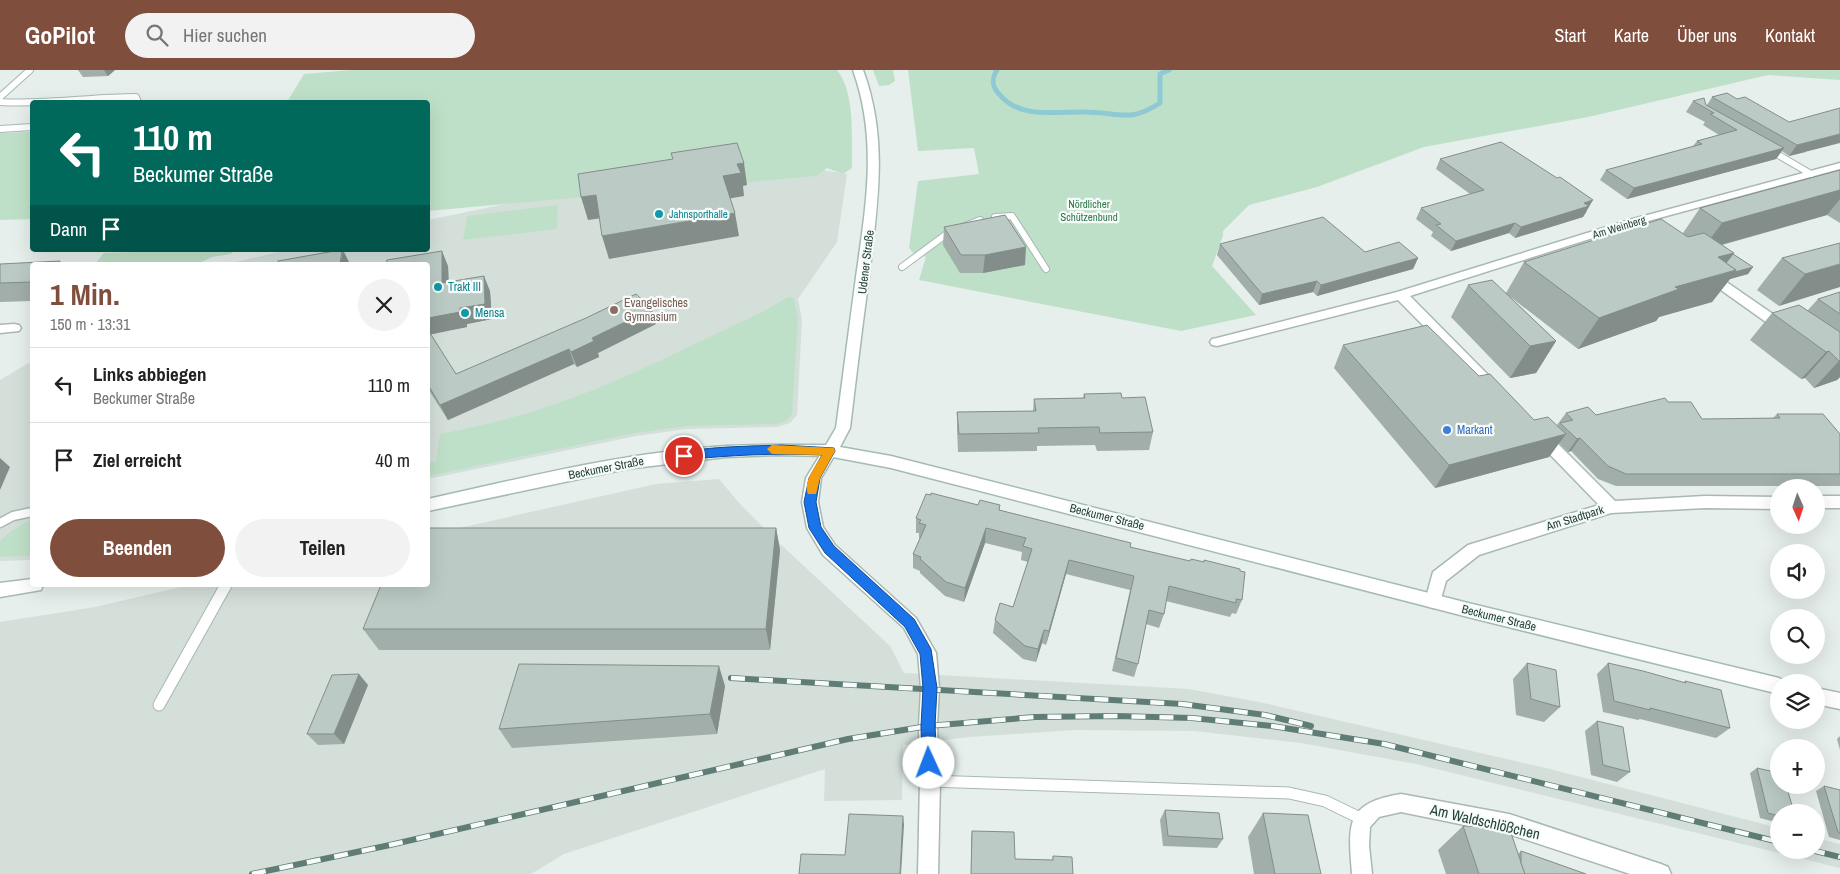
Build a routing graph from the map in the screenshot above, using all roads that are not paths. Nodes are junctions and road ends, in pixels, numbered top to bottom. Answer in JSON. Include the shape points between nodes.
{"nodes":[{"id":1,"x":30,"y":70,"type":"edge"},
{"id":2,"x":859,"y":73,"type":"edge"},
{"id":3,"x":0,"y":97,"type":"edge"},
{"id":4,"x":68,"y":100,"type":"edge"},
{"id":5,"x":137,"y":100,"type":"edge"},
{"id":6,"x":0,"y":102,"type":"edge"},
{"id":7,"x":30,"y":102,"type":"edge"},
{"id":8,"x":30,"y":127,"type":"edge"},
{"id":9,"x":0,"y":129,"type":"edge"},
{"id":10,"x":1761,"y":145,"type":"edge"},
{"id":11,"x":1837,"y":170,"type":"edge"},
{"id":12,"x":1811,"y":174,"type":"junction"},
{"id":13,"x":1633,"y":222,"type":"junction"},
{"id":14,"x":1649,"y":233,"type":"edge"},
{"id":15,"x":902,"y":267,"type":"dead end"},
{"id":16,"x":1697,"y":267,"type":"edge"},
{"id":17,"x":1046,"y":269,"type":"dead end"},
{"id":18,"x":1401,"y":295,"type":"junction"},
{"id":19,"x":1792,"y":334,"type":"edge"},
{"id":20,"x":1217,"y":342,"type":"dead end"},
{"id":21,"x":1504,"y":399,"type":"edge"},
{"id":22,"x":1532,"y":427,"type":"edge"},
{"id":23,"x":830,"y":451,"type":"junction"},
{"id":24,"x":1770,"y":502,"type":"edge"},
{"id":25,"x":1825,"y":502,"type":"edge"},
{"id":26,"x":1840,"y":502,"type":"edge"},
{"id":27,"x":430,"y":505,"type":"edge"},
{"id":28,"x":1611,"y":507,"type":"junction"},
{"id":29,"x":30,"y":512,"type":"edge"},
{"id":30,"x":0,"y":523,"type":"edge"},
{"id":31,"x":30,"y":586,"type":"edge"},
{"id":32,"x":225,"y":587,"type":"edge"},
{"id":33,"x":0,"y":590,"type":"edge"},
{"id":34,"x":1433,"y":601,"type":"junction"},
{"id":35,"x":1770,"y":684,"type":"edge"},
{"id":36,"x":1825,"y":698,"type":"edge"},
{"id":37,"x":1840,"y":701,"type":"edge"},
{"id":38,"x":159,"y":705,"type":"dead end"},
{"id":39,"x":930,"y":781,"type":"junction"},
{"id":40,"x":1362,"y":819,"type":"junction"},
{"id":41,"x":928,"y":874,"type":"edge"},
{"id":42,"x":1362,"y":874,"type":"edge"},
{"id":43,"x":1661,"y":874,"type":"edge"}],
"edges":[{"from":1,"to":3,"type":"lane"},
{"from":2,"to":23,"type":"street","name":"Udener Straße","via":[[875,148],[874,186],[844,428]]},
{"from":4,"to":5,"type":"lane","via":[[119,97],[136,97]]},
{"from":6,"to":7,"type":"lane"},
{"from":8,"to":9,"type":"lane"},
{"from":10,"to":12,"type":"lane"},
{"from":11,"to":12,"type":"street","name":"Am Weinberg"},
{"from":12,"to":13,"type":"street","name":"Am Weinberg"},
{"from":13,"to":14,"type":"street"},
{"from":13,"to":18,"type":"street","name":"Am Weinberg"},
{"from":15,"to":17,"type":"lane","via":[[944,234],[967,222],[1012,216]]},
{"from":16,"to":19,"type":"street"},
{"from":18,"to":20,"type":"street","name":"Am Weinberg"},
{"from":18,"to":21,"type":"street"},
{"from":22,"to":28,"type":"street"},
{"from":23,"to":27,"type":"street","name":"Beckumer Straße","via":[[721,452],[628,462]]},
{"from":23,"to":34,"type":"street","name":"Beckumer Straße","via":[[900,465]]},
{"from":23,"to":39,"type":"street","name":"Udener Straße","via":[[814,478],[810,502],[815,528],[830,550],[910,623],[927,653]]},
{"from":24,"to":28,"type":"street","name":"Am Stadtpark"},
{"from":25,"to":26,"type":"street"},
{"from":28,"to":34,"type":"street","name":"Am Stadtpark","via":[[1474,550],[1439,576]]},
{"from":29,"to":30,"type":"lane"},
{"from":31,"to":33,"type":"street"},
{"from":32,"to":38,"type":"lane"},
{"from":34,"to":35,"type":"street","name":"Beckumer Straße"},
{"from":36,"to":37,"type":"street"},
{"from":39,"to":40,"type":"lane","via":[[1289,793],[1325,801]]},
{"from":39,"to":41,"type":"street","name":"Udener Straße"},
{"from":40,"to":42,"type":"street","via":[[1359,832]]},
{"from":40,"to":43,"type":"street","name":"Am Waldschlößchen","via":[[1372,809],[1401,804],[1509,824]]}]}
